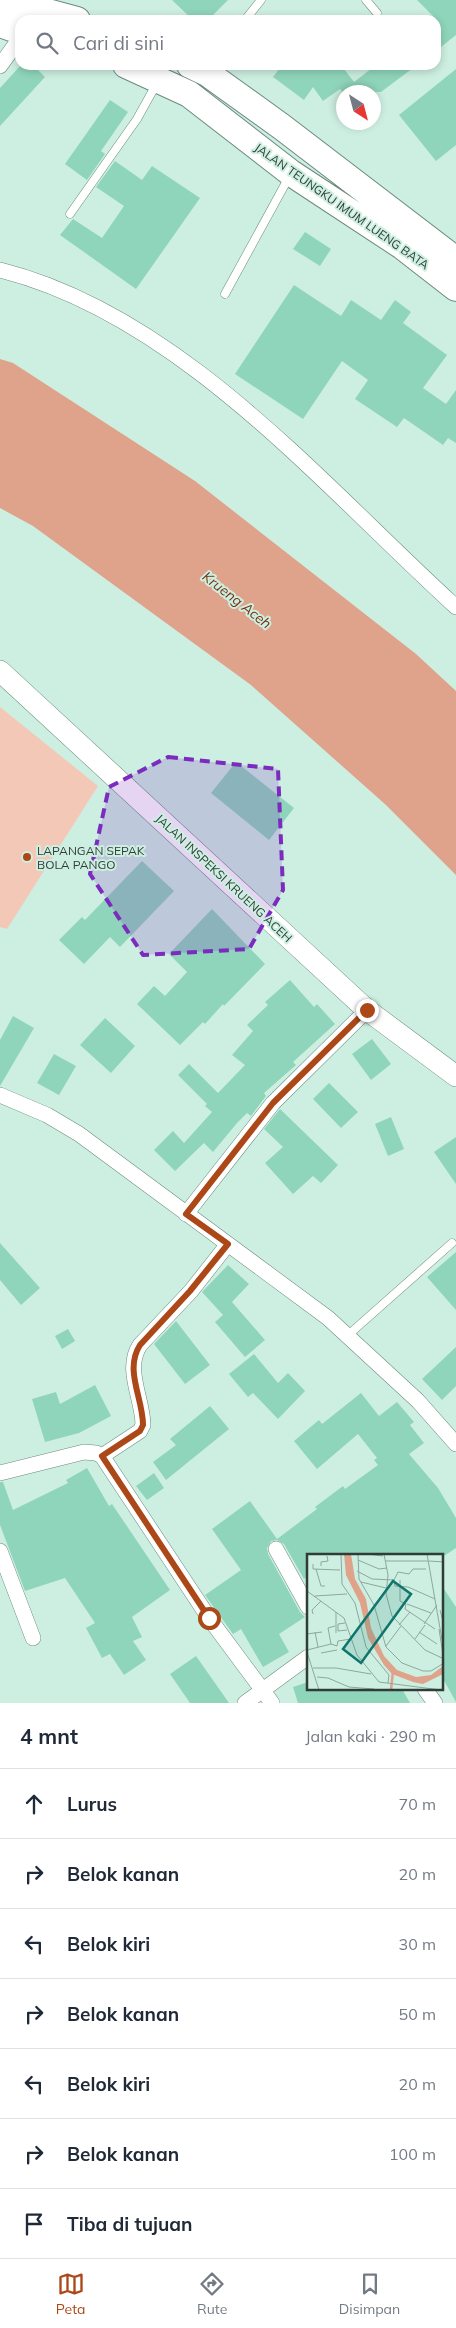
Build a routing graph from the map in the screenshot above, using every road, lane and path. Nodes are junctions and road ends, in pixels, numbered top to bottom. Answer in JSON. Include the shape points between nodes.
{"nodes":[{"id":1,"x":3,"y":0,"type":"edge"},
{"id":2,"x":261,"y":0,"type":"edge"},
{"id":3,"x":366,"y":0,"type":"edge"},
{"id":4,"x":377,"y":13,"type":"dead end"},
{"id":5,"x":58,"y":15,"type":"edge"},
{"id":6,"x":249,"y":15,"type":"edge"},
{"id":7,"x":0,"y":24,"type":"edge"},
{"id":8,"x":15,"y":29,"type":"edge"},
{"id":9,"x":15,"y":45,"type":"edge"},
{"id":10,"x":0,"y":66,"type":"edge"},
{"id":11,"x":139,"y":70,"type":"edge"},
{"id":12,"x":202,"y":70,"type":"edge"},
{"id":13,"x":206,"y":70,"type":"edge"},
{"id":14,"x":159,"y":78,"type":"junction"},
{"id":15,"x":189,"y":94,"type":"junction"},
{"id":16,"x":291,"y":173,"type":"junction"},
{"id":17,"x":70,"y":214,"type":"dead end"},
{"id":18,"x":454,"y":254,"type":"edge"},
{"id":19,"x":0,"y":270,"type":"edge"},
{"id":20,"x":456,"y":288,"type":"edge"},
{"id":21,"x":225,"y":294,"type":"dead end"},
{"id":22,"x":456,"y":607,"type":"edge"},
{"id":23,"x":0,"y":670,"type":"edge"},
{"id":24,"x":367,"y":1010,"type":"junction"},
{"id":25,"x":456,"y":1076,"type":"edge"},
{"id":26,"x":0,"y":1095,"type":"edge"},
{"id":27,"x":186,"y":1214,"type":"junction"},
{"id":28,"x":452,"y":1243,"type":"dead end"},
{"id":29,"x":228,"y":1244,"type":"junction"},
{"id":30,"x":347,"y":1336,"type":"junction"},
{"id":31,"x":456,"y":1444,"type":"edge"},
{"id":32,"x":102,"y":1456,"type":"junction"},
{"id":33,"x":0,"y":1474,"type":"edge"},
{"id":34,"x":276,"y":1549,"type":"dead end"},
{"id":35,"x":0,"y":1551,"type":"edge"},
{"id":36,"x":307,"y":1604,"type":"edge"},
{"id":37,"x":33,"y":1638,"type":"dead end"},
{"id":38,"x":307,"y":1658,"type":"edge"},
{"id":39,"x":263,"y":1690,"type":"junction"},
{"id":40,"x":426,"y":1690,"type":"edge"},
{"id":41,"x":246,"y":1703,"type":"edge"},
{"id":42,"x":272,"y":1703,"type":"edge"},
{"id":43,"x":435,"y":1703,"type":"edge"}],
"edges":[{"from":1,"to":5,"type":"highway"},
{"from":2,"to":6,"type":"lane"},
{"from":3,"to":4,"type":"lane"},
{"from":7,"to":8,"type":"highway"},
{"from":9,"to":10,"type":"street"},
{"from":11,"to":14,"type":"highway","name":"JALAN TEUNGKU IMUM LUENG BATA"},
{"from":12,"to":15,"type":"highway"},
{"from":13,"to":18,"type":"highway","name":"JALAN TEUNGKU IMUM LUENG BATA"},
{"from":14,"to":15,"type":"highway","name":"JALAN TEUNGKU IMUM LUENG BATA"},
{"from":14,"to":17,"type":"lane","via":[[137,118]]},
{"from":15,"to":16,"type":"highway","name":"JALAN TEUNGKU IMUM LUENG BATA"},
{"from":16,"to":20,"type":"highway","name":"JALAN TEUNGKU IMUM LUENG BATA","via":[[402,246]]},
{"from":16,"to":21,"type":"lane"},
{"from":19,"to":22,"type":"street","via":[[58,289],[110,315],[155,342],[230,397],[292,451]]},
{"from":23,"to":24,"type":"street","name":"JALAN INSPEKSI KRUENG ACEH"},
{"from":24,"to":25,"type":"street","name":"JALAN INSPEKSI KRUENG ACEH"},
{"from":24,"to":27,"type":"street","via":[[273,1103]]},
{"from":26,"to":27,"type":"street","via":[[47,1115],[79,1134]]},
{"from":27,"to":29,"type":"street"},
{"from":28,"to":30,"type":"lane"},
{"from":29,"to":30,"type":"street","via":[[328,1318]]},
{"from":29,"to":32,"type":"street","via":[[134,1354],[143,1425],[140,1431]]},
{"from":30,"to":31,"type":"street","via":[[418,1401]]},
{"from":32,"to":33,"type":"street","via":[[84,1452]]},
{"from":32,"to":39,"type":"street","via":[[209,1618]]},
{"from":34,"to":36,"type":"street"},
{"from":35,"to":37,"type":"street"},
{"from":38,"to":39,"type":"street"},
{"from":39,"to":41,"type":"street"},
{"from":39,"to":42,"type":"street"},
{"from":40,"to":43,"type":"street"}]}
